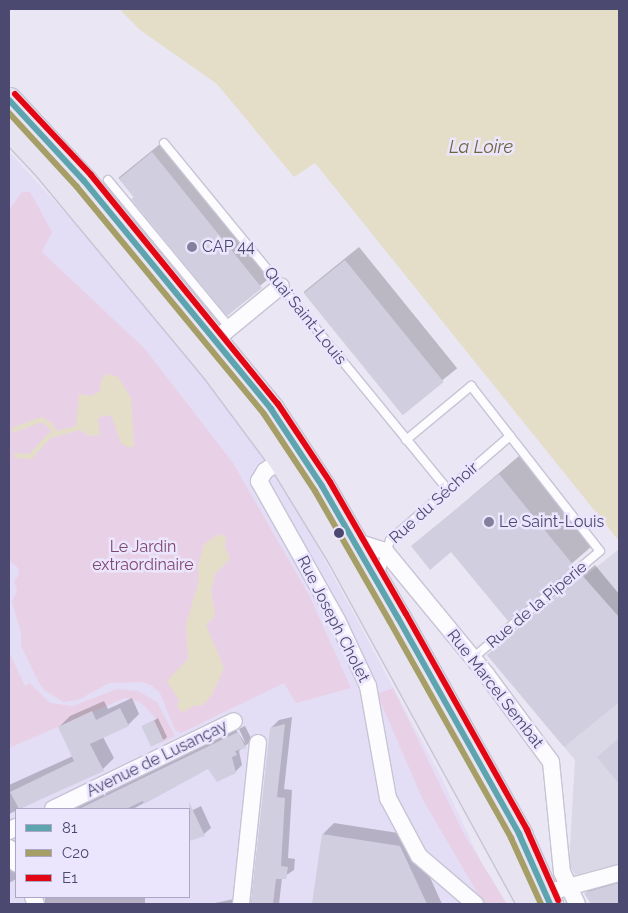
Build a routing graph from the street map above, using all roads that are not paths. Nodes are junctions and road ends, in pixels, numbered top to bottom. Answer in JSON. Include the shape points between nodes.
{"nodes":[{"id":1,"x":9,"y":100,"type":"edge"},
{"id":2,"x":9,"y":128,"type":"edge"},
{"id":3,"x":164,"y":143,"type":"dead end"},
{"id":4,"x":108,"y":180,"type":"dead end"},
{"id":5,"x":281,"y":286,"type":"junction"},
{"id":6,"x":222,"y":334,"type":"junction"},
{"id":7,"x":510,"y":436,"type":"junction"},
{"id":8,"x":406,"y":440,"type":"junction"},
{"id":9,"x":290,"y":455,"type":"junction"},
{"id":10,"x":447,"y":489,"type":"junction"},
{"id":11,"x":354,"y":541,"type":"junction"},
{"id":12,"x":385,"y":551,"type":"junction"},
{"id":13,"x":369,"y":588,"type":"junction"},
{"id":14,"x":473,"y":658,"type":"junction"},
{"id":15,"x":234,"y":721,"type":"dead end"},
{"id":16,"x":258,"y":743,"type":"dead end"},
{"id":17,"x":55,"y":808,"type":"edge"},
{"id":18,"x":9,"y":848,"type":"edge"},
{"id":19,"x":15,"y":861,"type":"edge"},
{"id":20,"x":619,"y":873,"type":"edge"},
{"id":21,"x":548,"y":897,"type":"edge"},
{"id":22,"x":241,"y":904,"type":"edge"},
{"id":23,"x":474,"y":904,"type":"edge"},
{"id":24,"x":577,"y":904,"type":"edge"}],
"edges":[{"from":1,"to":6,"type":"main road","via":[[84,181],[195,316]]},
{"from":2,"to":9,"type":"main road","via":[[44,164],[212,367]]},
{"from":3,"to":5,"type":"lane","name":"Quai Saint-Louis"},
{"from":4,"to":6,"type":"lane"},
{"from":5,"to":6,"type":"street"},
{"from":5,"to":8,"type":"lane","name":"Quai Saint-Louis"},
{"from":6,"to":9,"type":"main road","via":[[271,409]]},
{"from":7,"to":8,"type":"lane","via":[[472,386]]},
{"from":7,"to":10,"type":"lane","name":"Rue du Séchoir"},
{"from":7,"to":14,"type":"lane","name":"Rue de la Piperie","via":[[600,551]]},
{"from":8,"to":10,"type":"lane","name":"Quai Saint-Louis"},
{"from":9,"to":11,"type":"main road"},
{"from":9,"to":13,"type":"main road"},
{"from":9,"to":23,"type":"street","name":"Rue Joseph Cholet","via":[[265,471],[259,481],[337,620],[368,686],[388,798],[419,856]]},
{"from":10,"to":12,"type":"lane","name":"Rue du Séchoir","via":[[390,540]]},
{"from":11,"to":12,"type":"street"},
{"from":11,"to":13,"type":"main road"},
{"from":12,"to":13,"type":"lane","name":"Rue du Séchoir"},
{"from":12,"to":14,"type":"street","name":"Rue Marcel Sembat"},
{"from":13,"to":21,"type":"main road","via":[[519,834]]},
{"from":14,"to":21,"type":"street","name":"Rue Marcel Sembat","via":[[551,762],[555,819]]},
{"from":15,"to":17,"type":"street","name":"Avenue de Lusançay"},
{"from":16,"to":22,"type":"street"},
{"from":18,"to":19,"type":"street"},
{"from":20,"to":21,"type":"street"},
{"from":21,"to":24,"type":"street"}]}
